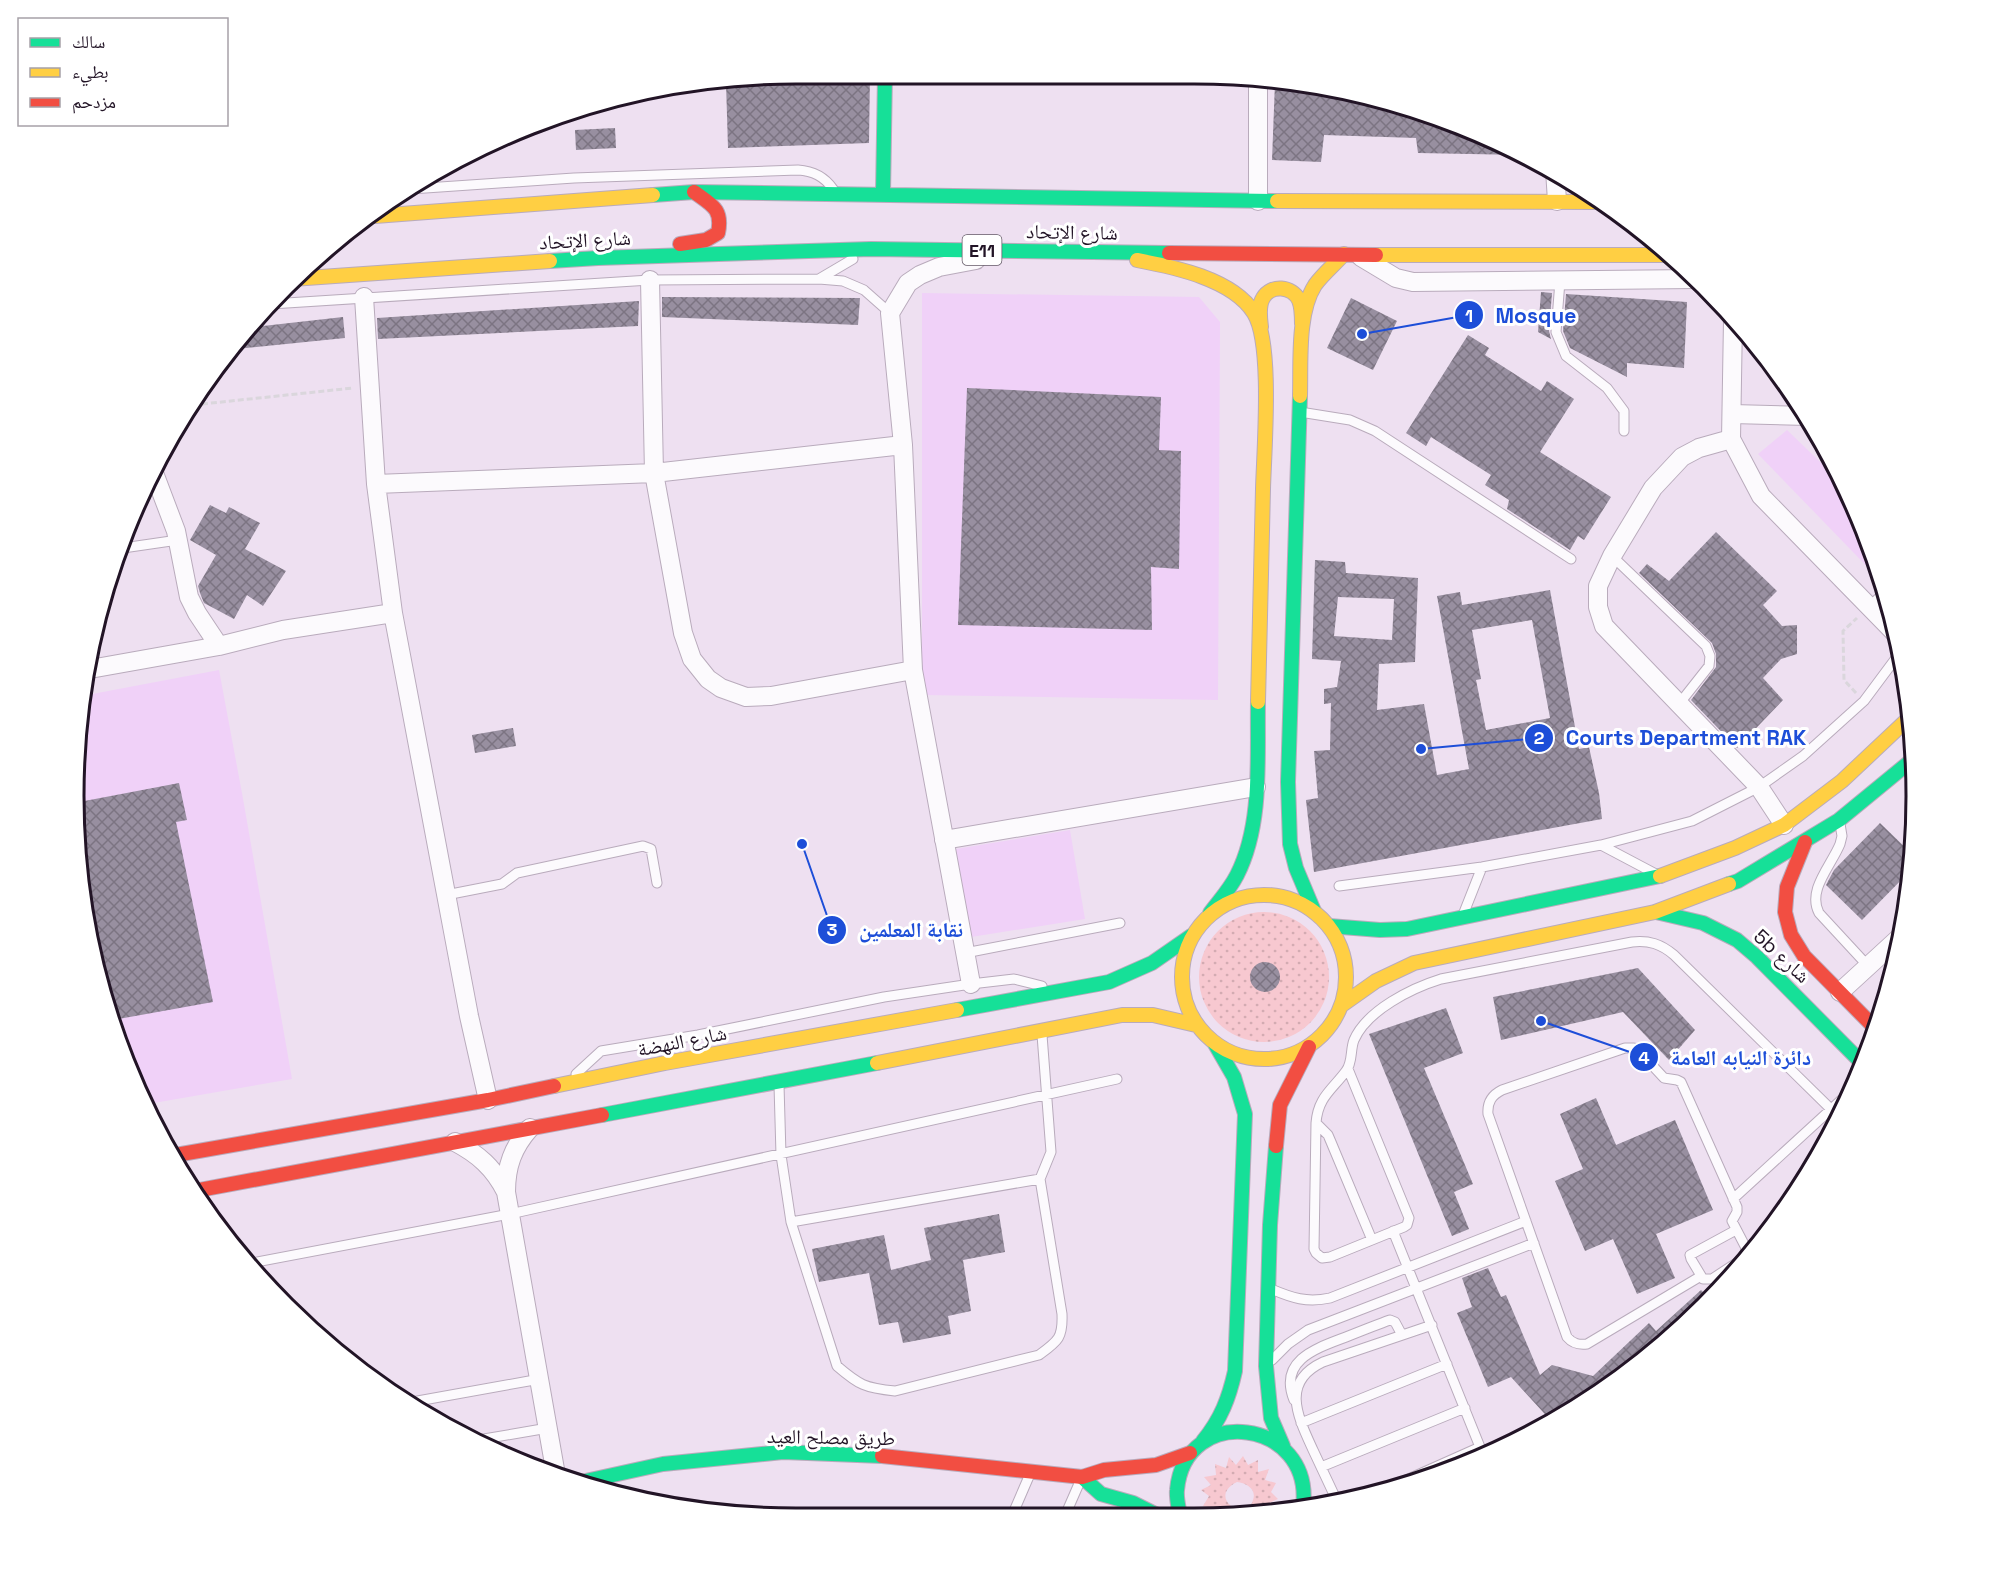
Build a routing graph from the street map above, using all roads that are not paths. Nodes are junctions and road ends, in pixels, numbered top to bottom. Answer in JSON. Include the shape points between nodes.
{"nodes":[{"id":1,"x":885,"y":84,"type":"edge"},
{"id":2,"x":1258,"y":87,"type":"edge"},
{"id":3,"x":499,"y":182,"type":"junction"},
{"id":4,"x":1556,"y":183,"type":"edge"},
{"id":5,"x":426,"y":188,"type":"edge"},
{"id":6,"x":694,"y":192,"type":"junction"},
{"id":7,"x":836,"y":194,"type":"junction"},
{"id":8,"x":883,"y":194,"type":"junction"},
{"id":9,"x":1258,"y":201,"type":"junction"},
{"id":10,"x":1557,"y":201,"type":"junction"},
{"id":11,"x":1586,"y":202,"type":"edge"},
{"id":12,"x":502,"y":206,"type":"junction"},
{"id":13,"x":385,"y":215,"type":"edge"},
{"id":14,"x":871,"y":249,"type":"junction"},
{"id":15,"x":1021,"y":250,"type":"junction"},
{"id":16,"x":1101,"y":252,"type":"junction"},
{"id":17,"x":1351,"y":255,"type":"junction"},
{"id":18,"x":1656,"y":255,"type":"edge"},
{"id":19,"x":598,"y":258,"type":"junction"},
{"id":20,"x":309,"y":278,"type":"edge"},
{"id":21,"x":819,"y":279,"type":"junction"},
{"id":22,"x":1682,"y":279,"type":"edge"},
{"id":23,"x":650,"y":280,"type":"junction"},
{"id":24,"x":1560,"y":281,"type":"junction"},
{"id":25,"x":364,"y":297,"type":"junction"},
{"id":26,"x":284,"y":303,"type":"edge"},
{"id":27,"x":890,"y":313,"type":"junction"},
{"id":28,"x":1260,"y":327,"type":"junction"},
{"id":29,"x":1302,"y":327,"type":"junction"},
{"id":30,"x":1734,"y":333,"type":"edge"},
{"id":31,"x":1299,"y":411,"type":"junction"},
{"id":32,"x":1732,"y":414,"type":"junction"},
{"id":33,"x":1796,"y":416,"type":"edge"},
{"id":34,"x":1624,"y":430,"type":"dead end"},
{"id":35,"x":1731,"y":439,"type":"junction"},
{"id":36,"x":903,"y":445,"type":"junction"},
{"id":37,"x":654,"y":473,"type":"junction"},
{"id":38,"x":157,"y":481,"type":"edge"},
{"id":39,"x":376,"y":484,"type":"junction"},
{"id":40,"x":178,"y":540,"type":"junction"},
{"id":41,"x":129,"y":547,"type":"edge"},
{"id":42,"x":1612,"y":556,"type":"junction"},
{"id":43,"x":1571,"y":559,"type":"dead end"},
{"id":44,"x":1878,"y":599,"type":"edge"},
{"id":45,"x":1870,"y":606,"type":"junction"},
{"id":46,"x":393,"y":613,"type":"junction"},
{"id":47,"x":1884,"y":621,"type":"edge"},
{"id":48,"x":219,"y":646,"type":"junction"},
{"id":49,"x":1893,"y":662,"type":"edge"},
{"id":50,"x":96,"y":668,"type":"edge"},
{"id":51,"x":913,"y":670,"type":"junction"},
{"id":52,"x":1679,"y":704,"type":"junction"},
{"id":53,"x":1902,"y":725,"type":"edge"},
{"id":54,"x":1905,"y":766,"type":"edge"},
{"id":55,"x":1256,"y":787,"type":"junction"},
{"id":56,"x":1759,"y":787,"type":"junction"},
{"id":57,"x":1839,"y":820,"type":"junction"},
{"id":58,"x":1784,"y":825,"type":"junction"},
{"id":59,"x":944,"y":840,"type":"junction"},
{"id":60,"x":1805,"y":842,"type":"junction"},
{"id":61,"x":1601,"y":845,"type":"junction"},
{"id":62,"x":1482,"y":867,"type":"junction"},
{"id":63,"x":1662,"y":876,"type":"junction"},
{"id":64,"x":657,"y":884,"type":"dead end"},
{"id":65,"x":1339,"y":886,"type":"dead end"},
{"id":66,"x":446,"y":896,"type":"junction"},
{"id":67,"x":1314,"y":911,"type":"junction"},
{"id":68,"x":1655,"y":912,"type":"junction"},
{"id":69,"x":1210,"y":913,"type":"junction"},
{"id":70,"x":1461,"y":918,"type":"junction"},
{"id":71,"x":1120,"y":923,"type":"dead end"},
{"id":72,"x":1329,"y":926,"type":"junction"},
{"id":73,"x":1191,"y":936,"type":"junction"},
{"id":74,"x":1889,"y":947,"type":"edge"},
{"id":75,"x":965,"y":953,"type":"junction"},
{"id":76,"x":1459,"y":953,"type":"junction"},
{"id":77,"x":1868,"y":966,"type":"junction"},
{"id":78,"x":1463,"y":975,"type":"junction"},
{"id":79,"x":971,"y":984,"type":"junction"},
{"id":80,"x":1061,"y":992,"type":"junction"},
{"id":81,"x":1822,"y":998,"type":"junction"},
{"id":82,"x":1342,"y":1005,"type":"junction"},
{"id":83,"x":1845,"y":1017,"type":"dead end"},
{"id":84,"x":1868,"y":1024,"type":"edge"},
{"id":85,"x":1196,"y":1025,"type":"junction"},
{"id":86,"x":1041,"y":1032,"type":"junction"},
{"id":87,"x":1215,"y":1044,"type":"junction"},
{"id":88,"x":1309,"y":1047,"type":"junction"},
{"id":89,"x":1857,"y":1055,"type":"edge"},
{"id":90,"x":1348,"y":1069,"type":"junction"},
{"id":91,"x":1117,"y":1079,"type":"dead end"},
{"id":92,"x":778,"y":1082,"type":"junction"},
{"id":93,"x":564,"y":1085,"type":"junction"},
{"id":94,"x":1046,"y":1096,"type":"junction"},
{"id":95,"x":488,"y":1100,"type":"junction"},
{"id":96,"x":1836,"y":1105,"type":"edge"},
{"id":97,"x":1831,"y":1109,"type":"junction"},
{"id":98,"x":1316,"y":1123,"type":"junction"},
{"id":99,"x":530,"y":1128,"type":"junction"},
{"id":100,"x":455,"y":1142,"type":"junction"},
{"id":101,"x":180,"y":1154,"type":"edge"},
{"id":102,"x":781,"y":1155,"type":"junction"},
{"id":103,"x":1040,"y":1179,"type":"junction"},
{"id":104,"x":202,"y":1189,"type":"edge"},
{"id":105,"x":506,"y":1192,"type":"junction"},
{"id":106,"x":1733,"y":1199,"type":"junction"},
{"id":107,"x":510,"y":1214,"type":"junction"},
{"id":108,"x":1526,"y":1221,"type":"junction"},
{"id":109,"x":790,"y":1222,"type":"junction"},
{"id":110,"x":1736,"y":1230,"type":"junction"},
{"id":111,"x":1393,"y":1232,"type":"junction"},
{"id":112,"x":1372,"y":1240,"type":"junction"},
{"id":113,"x":1534,"y":1243,"type":"junction"},
{"id":114,"x":1745,"y":1246,"type":"edge"},
{"id":115,"x":258,"y":1261,"type":"edge"},
{"id":116,"x":1408,"y":1267,"type":"junction"},
{"id":117,"x":1720,"y":1274,"type":"edge"},
{"id":118,"x":1701,"y":1276,"type":"junction"},
{"id":119,"x":1269,"y":1288,"type":"junction"},
{"id":120,"x":1416,"y":1288,"type":"junction"},
{"id":121,"x":1432,"y":1324,"type":"junction"},
{"id":122,"x":1402,"y":1335,"type":"junction"},
{"id":123,"x":1447,"y":1364,"type":"junction"},
{"id":124,"x":1266,"y":1366,"type":"junction"},
{"id":125,"x":540,"y":1379,"type":"junction"},
{"id":126,"x":420,"y":1401,"type":"edge"},
{"id":127,"x":1295,"y":1403,"type":"junction"},
{"id":128,"x":1465,"y":1408,"type":"junction"},
{"id":129,"x":1301,"y":1423,"type":"junction"},
{"id":130,"x":548,"y":1428,"type":"junction"},
{"id":131,"x":488,"y":1438,"type":"edge"},
{"id":132,"x":1203,"y":1441,"type":"junction"},
{"id":133,"x":1283,"y":1446,"type":"junction"},
{"id":134,"x":1480,"y":1448,"type":"edge"},
{"id":135,"x":1190,"y":1453,"type":"junction"},
{"id":136,"x":554,"y":1465,"type":"edge"},
{"id":137,"x":1321,"y":1467,"type":"junction"},
{"id":138,"x":1031,"y":1472,"type":"junction"},
{"id":139,"x":1082,"y":1477,"type":"junction"},
{"id":140,"x":595,"y":1479,"type":"edge"},
{"id":141,"x":1334,"y":1494,"type":"edge"},
{"id":142,"x":1303,"y":1499,"type":"edge"},
{"id":143,"x":1015,"y":1508,"type":"edge"},
{"id":144,"x":1068,"y":1508,"type":"edge"},
{"id":145,"x":1143,"y":1508,"type":"edge"},
{"id":146,"x":1177,"y":1508,"type":"edge"}],
"edges":[{"from":1,"to":8,"type":"main road"},
{"from":2,"to":9,"type":"street"},
{"from":3,"to":5,"type":"lane"},
{"from":3,"to":7,"type":"lane","via":[[798,170],[820,176]]},
{"from":3,"to":12,"type":"lane"},
{"from":4,"to":10,"type":"street"},
{"from":6,"to":7,"type":"main road","name":"شارع الإتحاد"},
{"from":6,"to":12,"type":"main road","name":"شارع الإتحاد"},
{"from":6,"to":19,"type":"main road","via":[[717,210],[722,220],[718,233],[706,240]]},
{"from":7,"to":8,"type":"main road","name":"شارع الإتحاد"},
{"from":8,"to":9,"type":"main road","name":"شارع الإتحاد"},
{"from":9,"to":10,"type":"main road","name":"شارع الإتحاد"},
{"from":10,"to":11,"type":"main road","name":"شارع الإتحاد"},
{"from":12,"to":13,"type":"main road","name":"شارع الإتحاد"},
{"from":14,"to":15,"type":"main road","name":"شارع الإتحاد","number":"E11"},
{"from":14,"to":19,"type":"main road","name":"شارع الإتحاد","number":"E11"},
{"from":14,"to":21,"type":"lane"},
{"from":15,"to":16,"type":"main road","name":"شارع الإتحاد","number":"E11"},
{"from":15,"to":27,"type":"street","via":[[920,274],[908,283]]},
{"from":16,"to":17,"type":"main road","name":"شارع الإتحاد","number":"E11"},
{"from":16,"to":28,"type":"main road","via":[[1198,275],[1228,288],[1250,309]]},
{"from":17,"to":18,"type":"main road","name":"شارع الإتحاد","number":"E11"},
{"from":17,"to":24,"type":"street","via":[[1396,278],[1413,282]]},
{"from":17,"to":29,"type":"main road","via":[[1316,284]]},
{"from":19,"to":20,"type":"main road","name":"شارع الإتحاد","number":"E11"},
{"from":21,"to":23,"type":"lane"},
{"from":21,"to":27,"type":"lane","via":[[843,281],[864,290]]},
{"from":22,"to":24,"type":"street"},
{"from":23,"to":25,"type":"lane"},
{"from":23,"to":37,"type":"street"},
{"from":24,"to":34,"type":"lane","via":[[1556,332],[1566,356],[1607,388],[1624,411]]},
{"from":25,"to":26,"type":"lane"},
{"from":25,"to":39,"type":"street"},
{"from":27,"to":36,"type":"street"},
{"from":28,"to":29,"type":"main road","via":[[1263,298],[1269,290],[1279,287],[1295,294]]},
{"from":28,"to":55,"type":"main road","via":[[1266,388]]},
{"from":29,"to":31,"type":"main road"},
{"from":30,"to":32,"type":"street"},
{"from":31,"to":43,"type":"lane","via":[[1350,420],[1375,431]]},
{"from":31,"to":67,"type":"main road","via":[[1289,832],[1298,873]]},
{"from":32,"to":33,"type":"street"},
{"from":32,"to":35,"type":"street"},
{"from":35,"to":42,"type":"street","via":[[1699,447],[1682,457],[1653,488]]},
{"from":35,"to":45,"type":"street","via":[[1761,496]]},
{"from":36,"to":37,"type":"street"},
{"from":36,"to":51,"type":"street"},
{"from":37,"to":39,"type":"street"},
{"from":37,"to":51,"type":"street","via":[[683,633],[692,659],[708,679],[746,697]]},
{"from":38,"to":40,"type":"street"},
{"from":39,"to":46,"type":"street"},
{"from":40,"to":41,"type":"lane"},
{"from":40,"to":48,"type":"street","via":[[189,597]]},
{"from":42,"to":52,"type":"street","via":[[1598,586],[1598,607],[1604,627]]},
{"from":42,"to":52,"type":"lane","via":[[1706,646],[1709,666]]},
{"from":44,"to":45,"type":"lane"},
{"from":45,"to":47,"type":"street"},
{"from":46,"to":48,"type":"street","via":[[283,630]]},
{"from":46,"to":66,"type":"street"},
{"from":48,"to":50,"type":"street"},
{"from":49,"to":56,"type":"lane","via":[[1864,701],[1803,756]]},
{"from":51,"to":59,"type":"street"},
{"from":52,"to":56,"type":"street"},
{"from":53,"to":58,"type":"main road","via":[[1842,781]]},
{"from":54,"to":57,"type":"main road"},
{"from":55,"to":59,"type":"street"},
{"from":55,"to":69,"type":"main road","via":[[1246,856]]},
{"from":56,"to":58,"type":"street"},
{"from":56,"to":61,"type":"lane","via":[[1692,821]]},
{"from":57,"to":60,"type":"main road"},
{"from":57,"to":77,"type":"lane","via":[[1840,844],[1816,891],[1815,903],[1819,913]]},
{"from":58,"to":63,"type":"main road"},
{"from":59,"to":75,"type":"street"},
{"from":60,"to":68,"type":"main road","via":[[1738,881]]},
{"from":60,"to":81,"type":"main road","name":"5b شارع","via":[[1786,887],[1785,912],[1791,935]]},
{"from":61,"to":62,"type":"lane"},
{"from":61,"to":63,"type":"lane"},
{"from":62,"to":65,"type":"lane"},
{"from":62,"to":70,"type":"lane"},
{"from":63,"to":70,"type":"main road"},
{"from":64,"to":66,"type":"lane","via":[[651,849],[643,846],[517,873],[502,884]]},
{"from":66,"to":95,"type":"street"},
{"from":67,"to":69,"type":"main road","via":[[1289,898],[1262,894],[1234,899]]},
{"from":67,"to":72,"type":"main road"},
{"from":68,"to":76,"type":"main road"},
{"from":68,"to":81,"type":"main road","name":"5b شارع","via":[[1703,923],[1726,933],[1756,957]]},
{"from":69,"to":73,"type":"main road"},
{"from":70,"to":72,"type":"main road","via":[[1407,929]]},
{"from":71,"to":75,"type":"lane"},
{"from":72,"to":82,"type":"main road","via":[[1346,964],[1347,985]]},
{"from":73,"to":80,"type":"main road","name":"شارع النهضة","via":[[1130,976]]},
{"from":73,"to":85,"type":"main road","via":[[1183,958],[1181,982],[1185,1004]]},
{"from":74,"to":77,"type":"street"},
{"from":75,"to":79,"type":"street"},
{"from":76,"to":78,"type":"lane"},
{"from":76,"to":82,"type":"main road","via":[[1387,974]]},
{"from":77,"to":81,"type":"street"},
{"from":78,"to":90,"type":"lane","via":[[1412,990],[1379,1011],[1357,1035]]},
{"from":78,"to":97,"type":"lane","via":[[1632,942],[1660,945]]},
{"from":79,"to":80,"type":"lane","via":[[1014,979]]},
{"from":79,"to":93,"type":"lane","via":[[601,1051]]},
{"from":80,"to":93,"type":"main road","name":"شارع النهضة","via":[[665,1063]]},
{"from":81,"to":83,"type":"main road"},
{"from":81,"to":84,"type":"main road","name":"5b شارع"},
{"from":81,"to":89,"type":"main road","name":"5b شارع"},
{"from":82,"to":88,"type":"main road","via":[[1329,1029]]},
{"from":85,"to":86,"type":"main road","via":[[1172,1017],[1126,1014]]},
{"from":85,"to":87,"type":"main road"},
{"from":86,"to":92,"type":"main road"},
{"from":86,"to":94,"type":"lane"},
{"from":87,"to":88,"type":"main road","via":[[1237,1055],[1262,1060],[1286,1057]]},
{"from":87,"to":132,"type":"main road","via":[[1232,1069],[1245,1114],[1235,1371],[1221,1419]]},
{"from":88,"to":119,"type":"main road","via":[[1280,1105]]},
{"from":90,"to":98,"type":"lane","via":[[1322,1100]]},
{"from":90,"to":111,"type":"lane","via":[[1409,1218],[1407,1225]]},
{"from":91,"to":94,"type":"lane"},
{"from":92,"to":99,"type":"main road"},
{"from":92,"to":102,"type":"lane"},
{"from":93,"to":95,"type":"main road","name":"شارع النهضة"},
{"from":94,"to":102,"type":"lane"},
{"from":94,"to":103,"type":"lane","via":[[1051,1152]]},
{"from":95,"to":101,"type":"main road","name":"شارع النهضة"},
{"from":96,"to":97,"type":"lane"},
{"from":97,"to":106,"type":"lane"},
{"from":98,"to":112,"type":"lane","via":[[1328,1135]]},
{"from":98,"to":112,"type":"lane","via":[[1314,1249],[1326,1258]]},
{"from":99,"to":100,"type":"main road"},
{"from":99,"to":105,"type":"street","via":[[514,1151]]},
{"from":100,"to":104,"type":"main road"},
{"from":100,"to":105,"type":"street","via":[[480,1157]]},
{"from":102,"to":107,"type":"lane"},
{"from":102,"to":109,"type":"lane"},
{"from":103,"to":109,"type":"lane"},
{"from":103,"to":109,"type":"lane","via":[[1062,1314],[1063,1330],[1055,1344],[1039,1355],[895,1391],[855,1382],[837,1366]]},
{"from":105,"to":107,"type":"street"},
{"from":106,"to":108,"type":"lane","via":[[1681,1082],[1664,1078],[1638,1050],[1629,1048],[1502,1090],[1489,1102],[1488,1114]]},
{"from":106,"to":110,"type":"lane","via":[[1737,1209],[1732,1221]]},
{"from":107,"to":115,"type":"lane"},
{"from":107,"to":125,"type":"street"},
{"from":108,"to":113,"type":"lane"},
{"from":108,"to":116,"type":"lane"},
{"from":110,"to":114,"type":"lane"},
{"from":110,"to":118,"type":"lane","via":[[1692,1253],[1690,1257]]},
{"from":111,"to":112,"type":"lane"},
{"from":111,"to":116,"type":"lane"},
{"from":113,"to":118,"type":"lane","via":[[1567,1337],[1578,1344],[1587,1344]]},
{"from":113,"to":120,"type":"lane"},
{"from":116,"to":119,"type":"lane","via":[[1320,1300],[1300,1300]]},
{"from":116,"to":120,"type":"lane"},
{"from":117,"to":118,"type":"lane","via":[[1712,1280]]},
{"from":119,"to":124,"type":"main road"},
{"from":120,"to":121,"type":"lane"},
{"from":120,"to":124,"type":"lane","via":[[1308,1330]]},
{"from":121,"to":122,"type":"lane"},
{"from":121,"to":123,"type":"lane"},
{"from":122,"to":127,"type":"lane","via":[[1317,1365],[1301,1381]]},
{"from":122,"to":127,"type":"lane","via":[[1390,1320],[1312,1350],[1293,1372],[1291,1388]]},
{"from":123,"to":128,"type":"lane"},
{"from":123,"to":129,"type":"lane"},
{"from":124,"to":133,"type":"main road","via":[[1271,1418]]},
{"from":125,"to":126,"type":"lane"},
{"from":125,"to":130,"type":"street"},
{"from":127,"to":129,"type":"lane"},
{"from":128,"to":134,"type":"lane"},
{"from":128,"to":137,"type":"lane"},
{"from":129,"to":137,"type":"lane"},
{"from":130,"to":131,"type":"lane"},
{"from":130,"to":136,"type":"street"},
{"from":132,"to":133,"type":"main road","via":[[1218,1433],[1252,1431]]},
{"from":132,"to":135,"type":"main road"},
{"from":133,"to":142,"type":"main road","via":[[1296,1463],[1303,1483]]},
{"from":135,"to":139,"type":"main road","name":"طريق مصلح العيد","via":[[1159,1465],[1098,1471]]},
{"from":135,"to":146,"type":"main road","via":[[1180,1468]]},
{"from":137,"to":141,"type":"lane"},
{"from":138,"to":139,"type":"main road","name":"طريق مصلح العيد"},
{"from":138,"to":140,"type":"main road","name":"طريق مصلح العيد","via":[[900,1457],[783,1452],[663,1464]]},
{"from":138,"to":143,"type":"lane"},
{"from":139,"to":144,"type":"lane"},
{"from":139,"to":145,"type":"main road","via":[[1101,1494]]}]}
